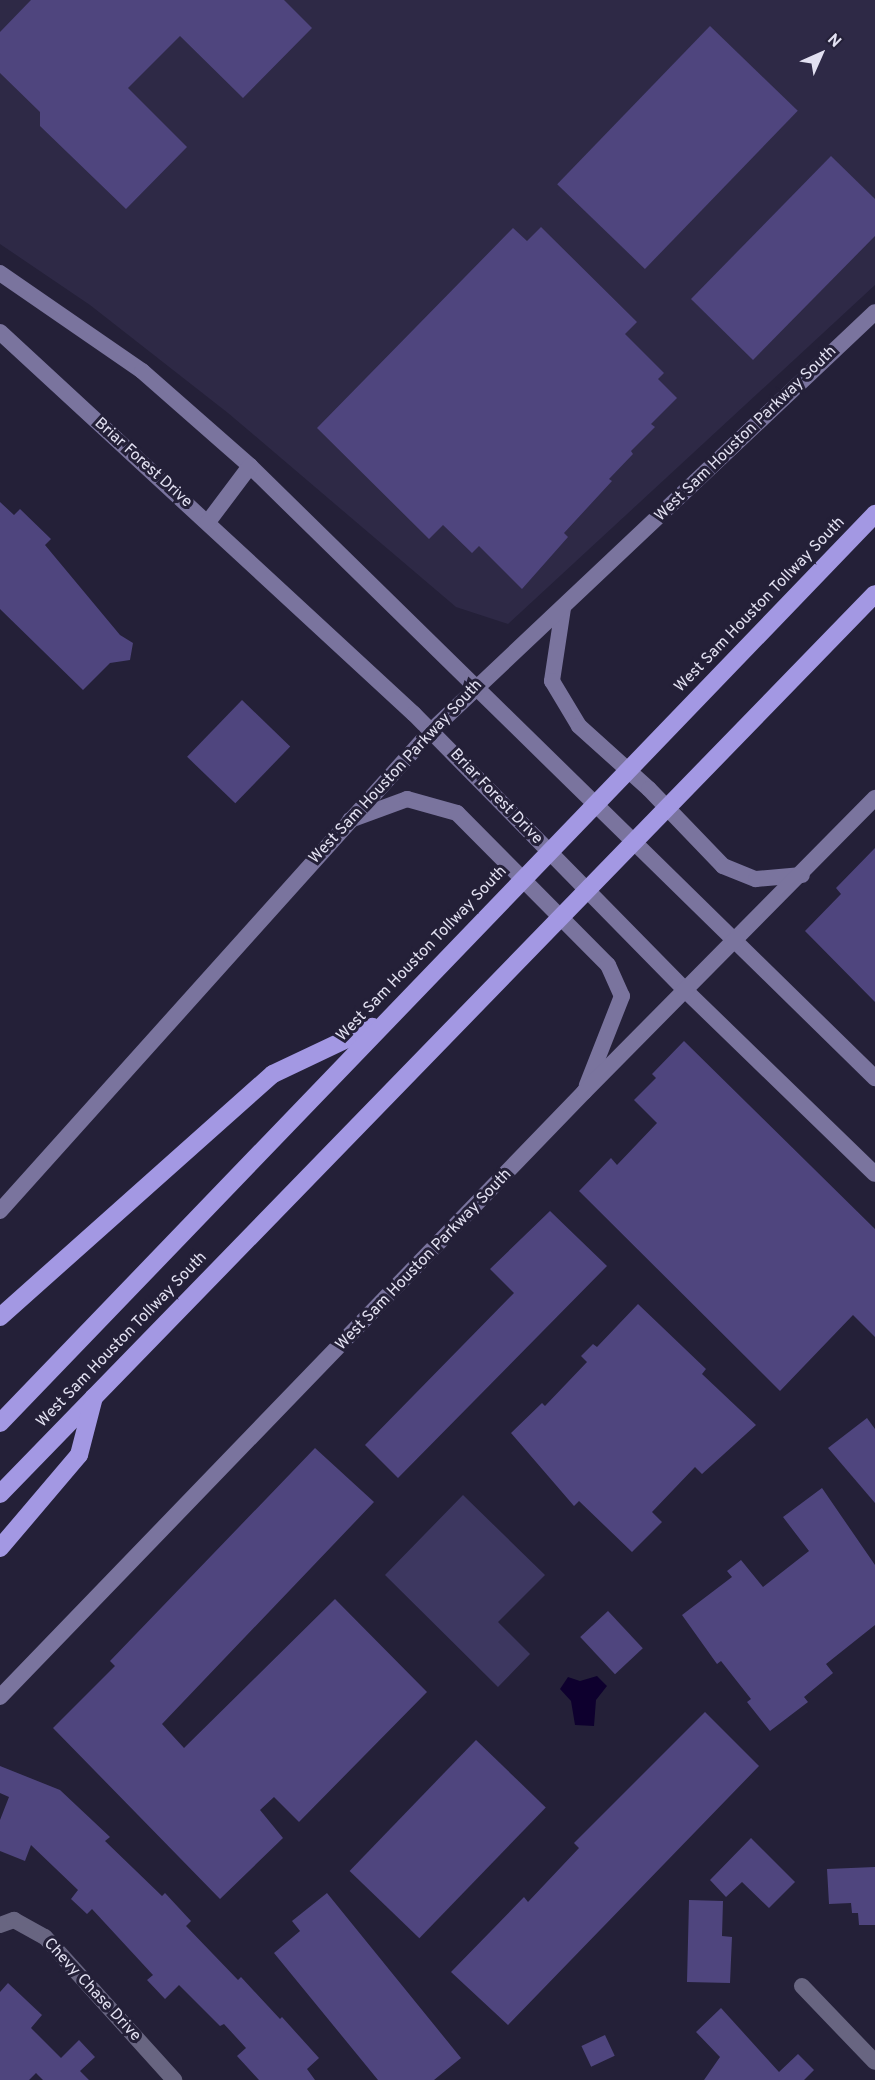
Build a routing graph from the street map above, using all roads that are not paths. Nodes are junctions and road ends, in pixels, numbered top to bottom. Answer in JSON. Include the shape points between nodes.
{"nodes":[{"id":1,"x":0,"y":273,"type":"edge"},
{"id":2,"x":875,"y":312,"type":"edge"},
{"id":3,"x":0,"y":332,"type":"edge"},
{"id":4,"x":250,"y":466,"type":"junction"},
{"id":5,"x":875,"y":514,"type":"edge"},
{"id":6,"x":208,"y":522,"type":"junction"},
{"id":7,"x":875,"y":594,"type":"edge"},
{"id":8,"x":563,"y":608,"type":"junction"},
{"id":9,"x":474,"y":687,"type":"junction"},
{"id":10,"x":431,"y":731,"type":"junction"},
{"id":11,"x":875,"y":798,"type":"edge"},
{"id":12,"x":348,"y":820,"type":"junction"},
{"id":13,"x":802,"y":875,"type":"junction"},
{"id":14,"x":735,"y":941,"type":"junction"},
{"id":15,"x":685,"y":990,"type":"junction"},
{"id":16,"x":382,"y":1022,"type":"junction"},
{"id":17,"x":875,"y":1078,"type":"edge"},
{"id":18,"x":584,"y":1092,"type":"junction"},
{"id":19,"x":875,"y":1174,"type":"edge"},
{"id":20,"x":0,"y":1211,"type":"edge"},
{"id":21,"x":0,"y":1317,"type":"edge"},
{"id":22,"x":95,"y":1396,"type":"junction"},
{"id":23,"x":0,"y":1423,"type":"edge"},
{"id":24,"x":0,"y":1494,"type":"edge"},
{"id":25,"x":0,"y":1548,"type":"edge"},
{"id":26,"x":0,"y":1697,"type":"edge"},
{"id":27,"x":0,"y":1925,"type":"edge"},
{"id":28,"x":802,"y":1986,"type":"dead end"},
{"id":29,"x":875,"y":2062,"type":"edge"},
{"id":30,"x":174,"y":2080,"type":"edge"}],
"edges":[{"from":1,"to":4,"type":"main road","via":[[142,371]]},
{"from":2,"to":8,"type":"main road","name":"West Sam Houston Parkway South"},
{"from":3,"to":6,"type":"main road","name":"Briar Forest Drive"},
{"from":4,"to":6,"type":"main road"},
{"from":4,"to":9,"type":"main road"},
{"from":5,"to":16,"type":"highway","name":"West Sam Houston Tollway South"},
{"from":6,"to":10,"type":"main road","name":"Briar Forest Drive"},
{"from":7,"to":22,"type":"highway","name":"West Sam Houston Tollway South"},
{"from":8,"to":9,"type":"main road","name":"West Sam Houston Parkway South"},
{"from":8,"to":13,"type":"main road","via":[[552,681],[579,726],[649,789],[723,866],[756,879]]},
{"from":9,"to":10,"type":"main road","name":"West Sam Houston Parkway South"},
{"from":9,"to":14,"type":"main road"},
{"from":10,"to":12,"type":"main road","name":"West Sam Houston Parkway South"},
{"from":10,"to":15,"type":"main road","name":"Briar Forest Drive"},
{"from":11,"to":13,"type":"main road","name":"West Sam Houston Parkway South"},
{"from":12,"to":18,"type":"main road","via":[[407,799],[457,813],[608,964],[622,996]]},
{"from":12,"to":20,"type":"main road","name":"West Sam Houston Parkway South"},
{"from":13,"to":14,"type":"main road","name":"West Sam Houston Parkway South"},
{"from":14,"to":15,"type":"main road","name":"West Sam Houston Parkway South"},
{"from":14,"to":17,"type":"main road"},
{"from":15,"to":18,"type":"main road","name":"West Sam Houston Parkway South"},
{"from":15,"to":19,"type":"main road","name":"Briar Forest Drive"},
{"from":16,"to":21,"type":"highway","via":[[273,1074]]},
{"from":16,"to":23,"type":"highway","name":"West Sam Houston Tollway South"},
{"from":18,"to":26,"type":"main road","name":"West Sam Houston Parkway South"},
{"from":22,"to":24,"type":"highway","name":"West Sam Houston Tollway South"},
{"from":22,"to":25,"type":"highway","via":[[79,1455]]},
{"from":27,"to":30,"type":"street","name":"Chevy Chase Drive","via":[[14,1920],[45,1937]]},
{"from":28,"to":29,"type":"street"}]}
